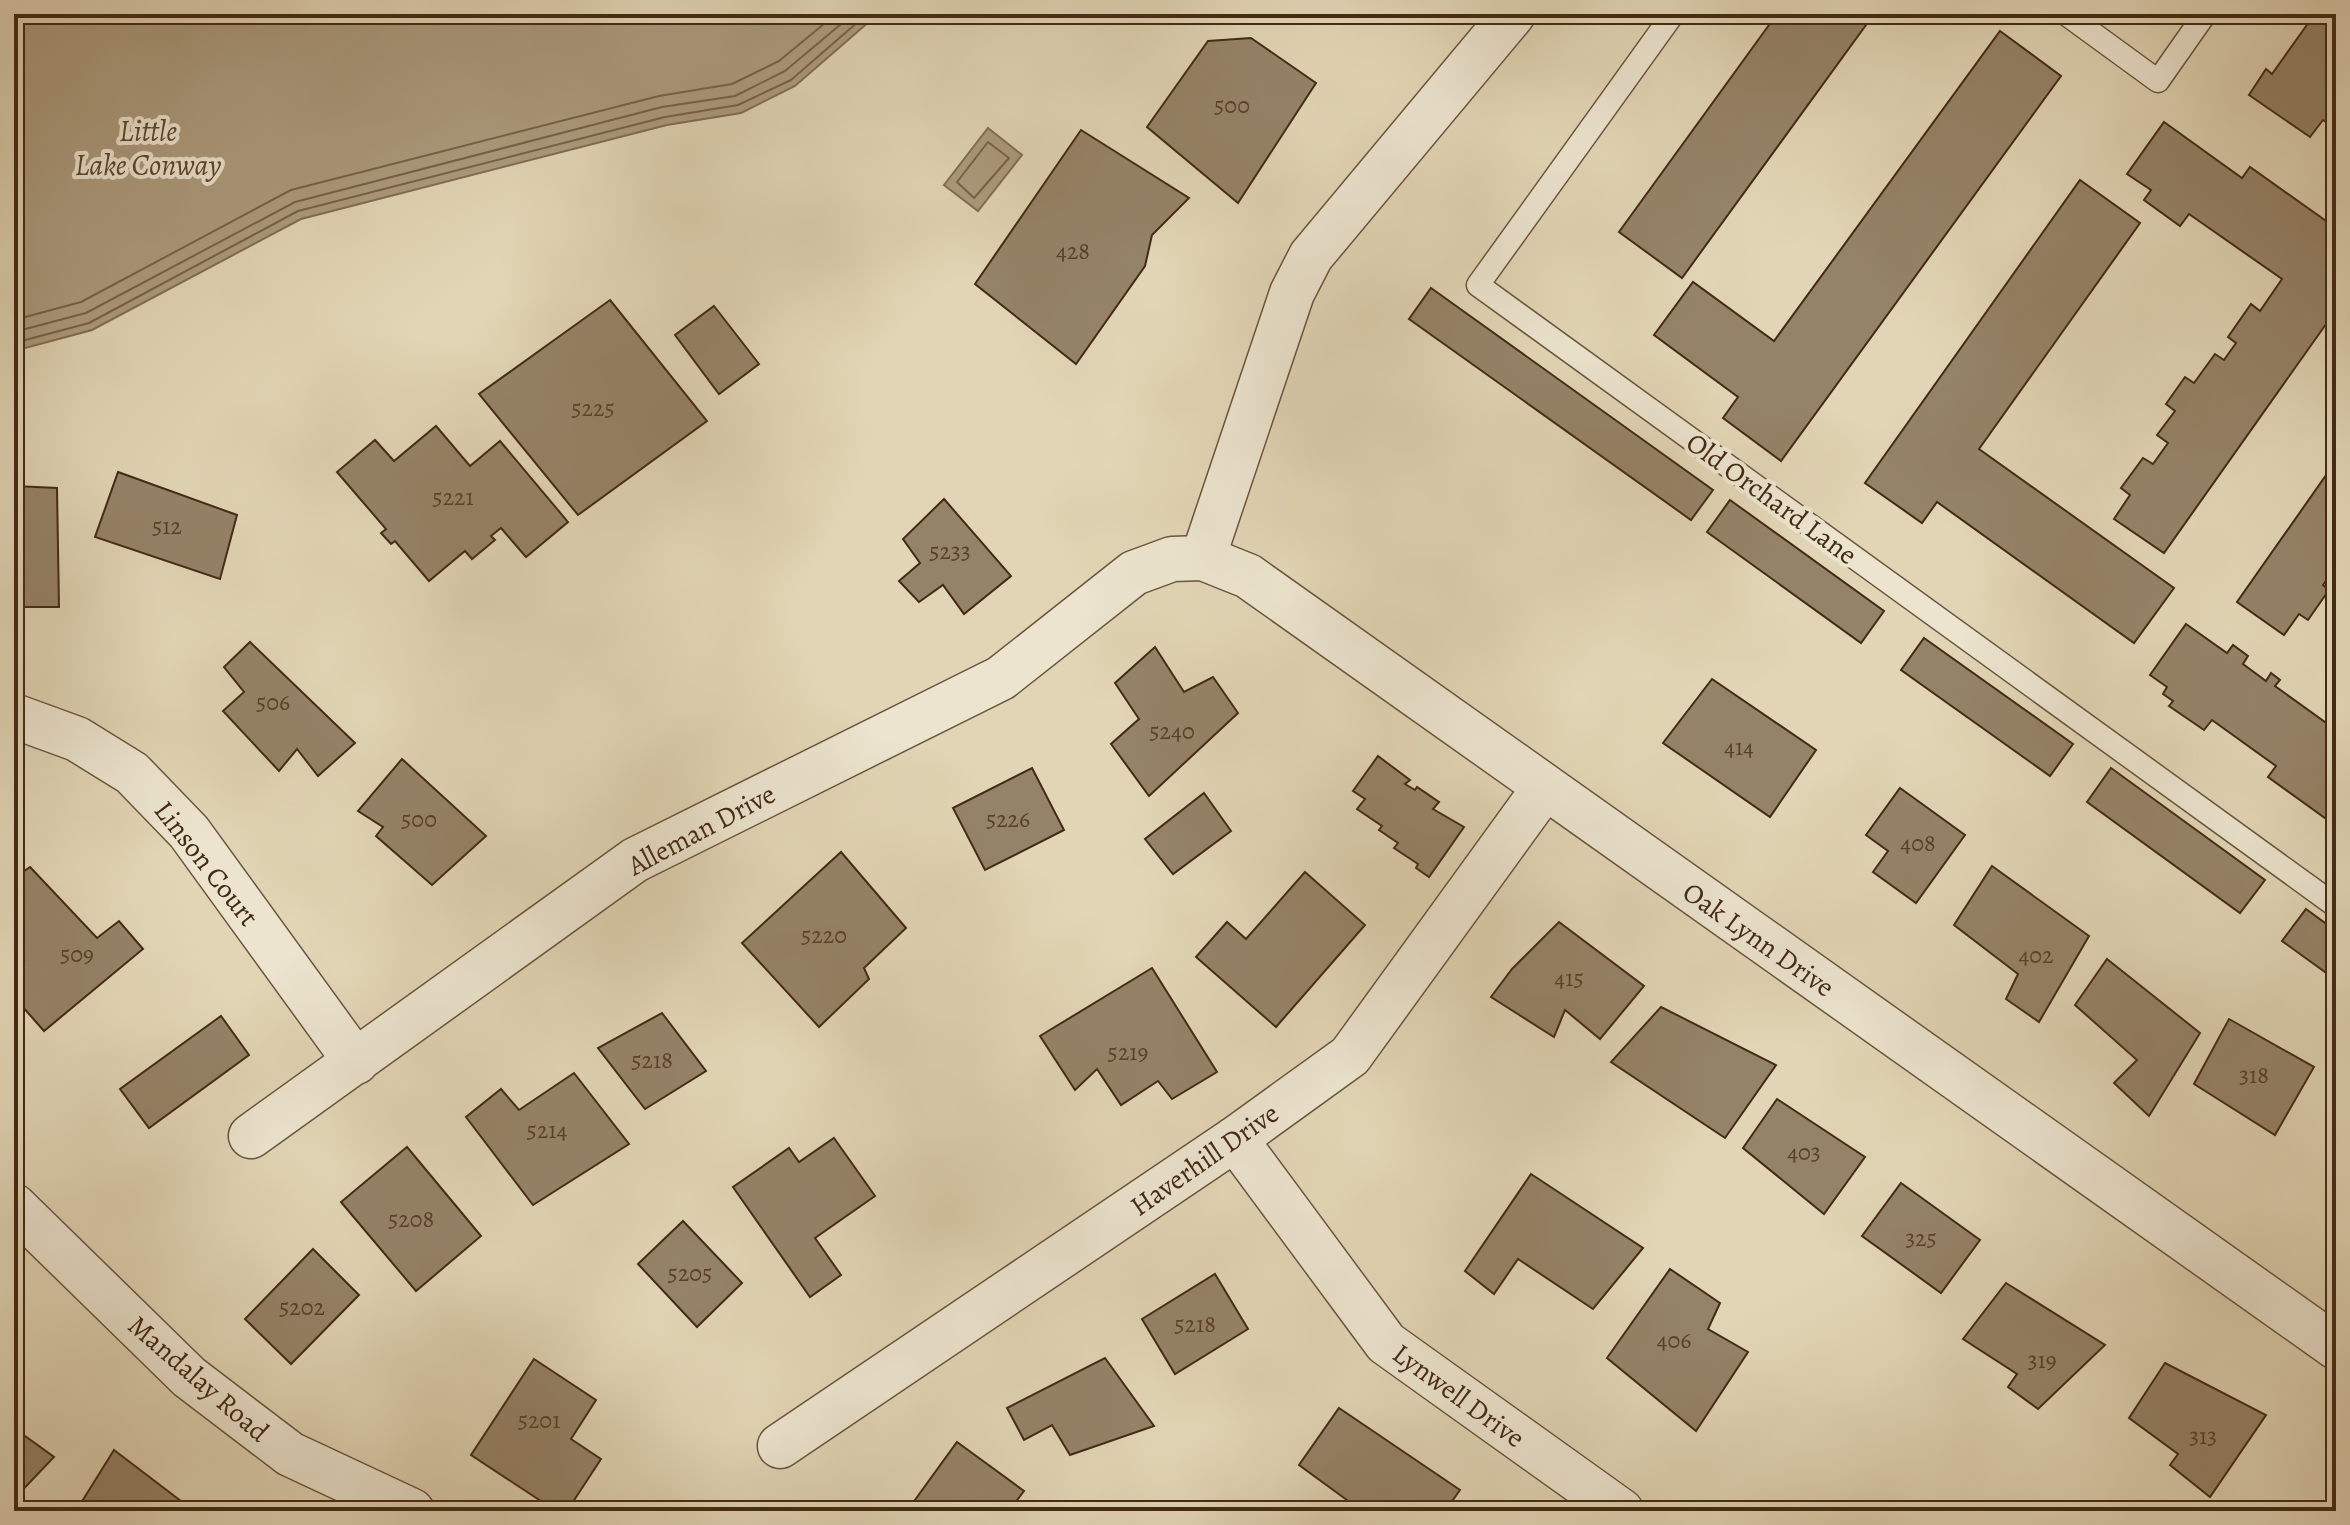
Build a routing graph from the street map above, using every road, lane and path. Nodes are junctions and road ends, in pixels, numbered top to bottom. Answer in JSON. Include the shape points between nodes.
{"nodes":[{"id":1,"x":1513,"y":14,"type":"edge"},
{"id":2,"x":1673,"y":14,"type":"edge"},
{"id":3,"x":2066,"y":14,"type":"edge"},
{"id":4,"x":2205,"y":14,"type":"edge"},
{"id":5,"x":1188,"y":558,"type":"junction"},
{"id":6,"x":14,"y":716,"type":"edge"},
{"id":7,"x":1545,"y":787,"type":"junction"},
{"id":8,"x":2336,"y":906,"type":"edge"},
{"id":9,"x":356,"y":1062,"type":"junction"},
{"id":10,"x":251,"y":1136,"type":"dead end"},
{"id":11,"x":1235,"y":1139,"type":"junction"},
{"id":12,"x":14,"y":1206,"type":"edge"},
{"id":13,"x":2336,"y":1347,"type":"edge"},
{"id":14,"x":780,"y":1446,"type":"dead end"},
{"id":15,"x":1597,"y":1504,"type":"edge"},
{"id":16,"x":412,"y":1511,"type":"edge"}],
"edges":[{"from":1,"to":5,"type":"street","via":[[1311,256]]},
{"from":2,"to":8,"type":"lane","name":"Old Orchard Lane","via":[[1478,285]]},
{"from":3,"to":4,"type":"lane","via":[[2158,81]]},
{"from":5,"to":7,"type":"street","name":"Oak Lynn Drive","via":[[1248,576]]},
{"from":5,"to":9,"type":"street","name":"Alleman Drive","via":[[1134,573],[1001,678],[635,860]]},
{"from":6,"to":9,"type":"street","name":"Linson Court","via":[[77,739],[132,773],[189,832]]},
{"from":7,"to":11,"type":"street","name":"Haverhill Drive","via":[[1350,1056]]},
{"from":7,"to":13,"type":"street","name":"Oak Lynn Drive"},
{"from":9,"to":10,"type":"street","name":"Alleman Drive"},
{"from":11,"to":14,"type":"street","name":"Haverhill Drive"},
{"from":11,"to":15,"type":"street","name":"Lynwell Drive","via":[[1386,1343]]},
{"from":12,"to":16,"type":"street","name":"Mandalay Road","via":[[189,1377],[290,1454]]}]}
